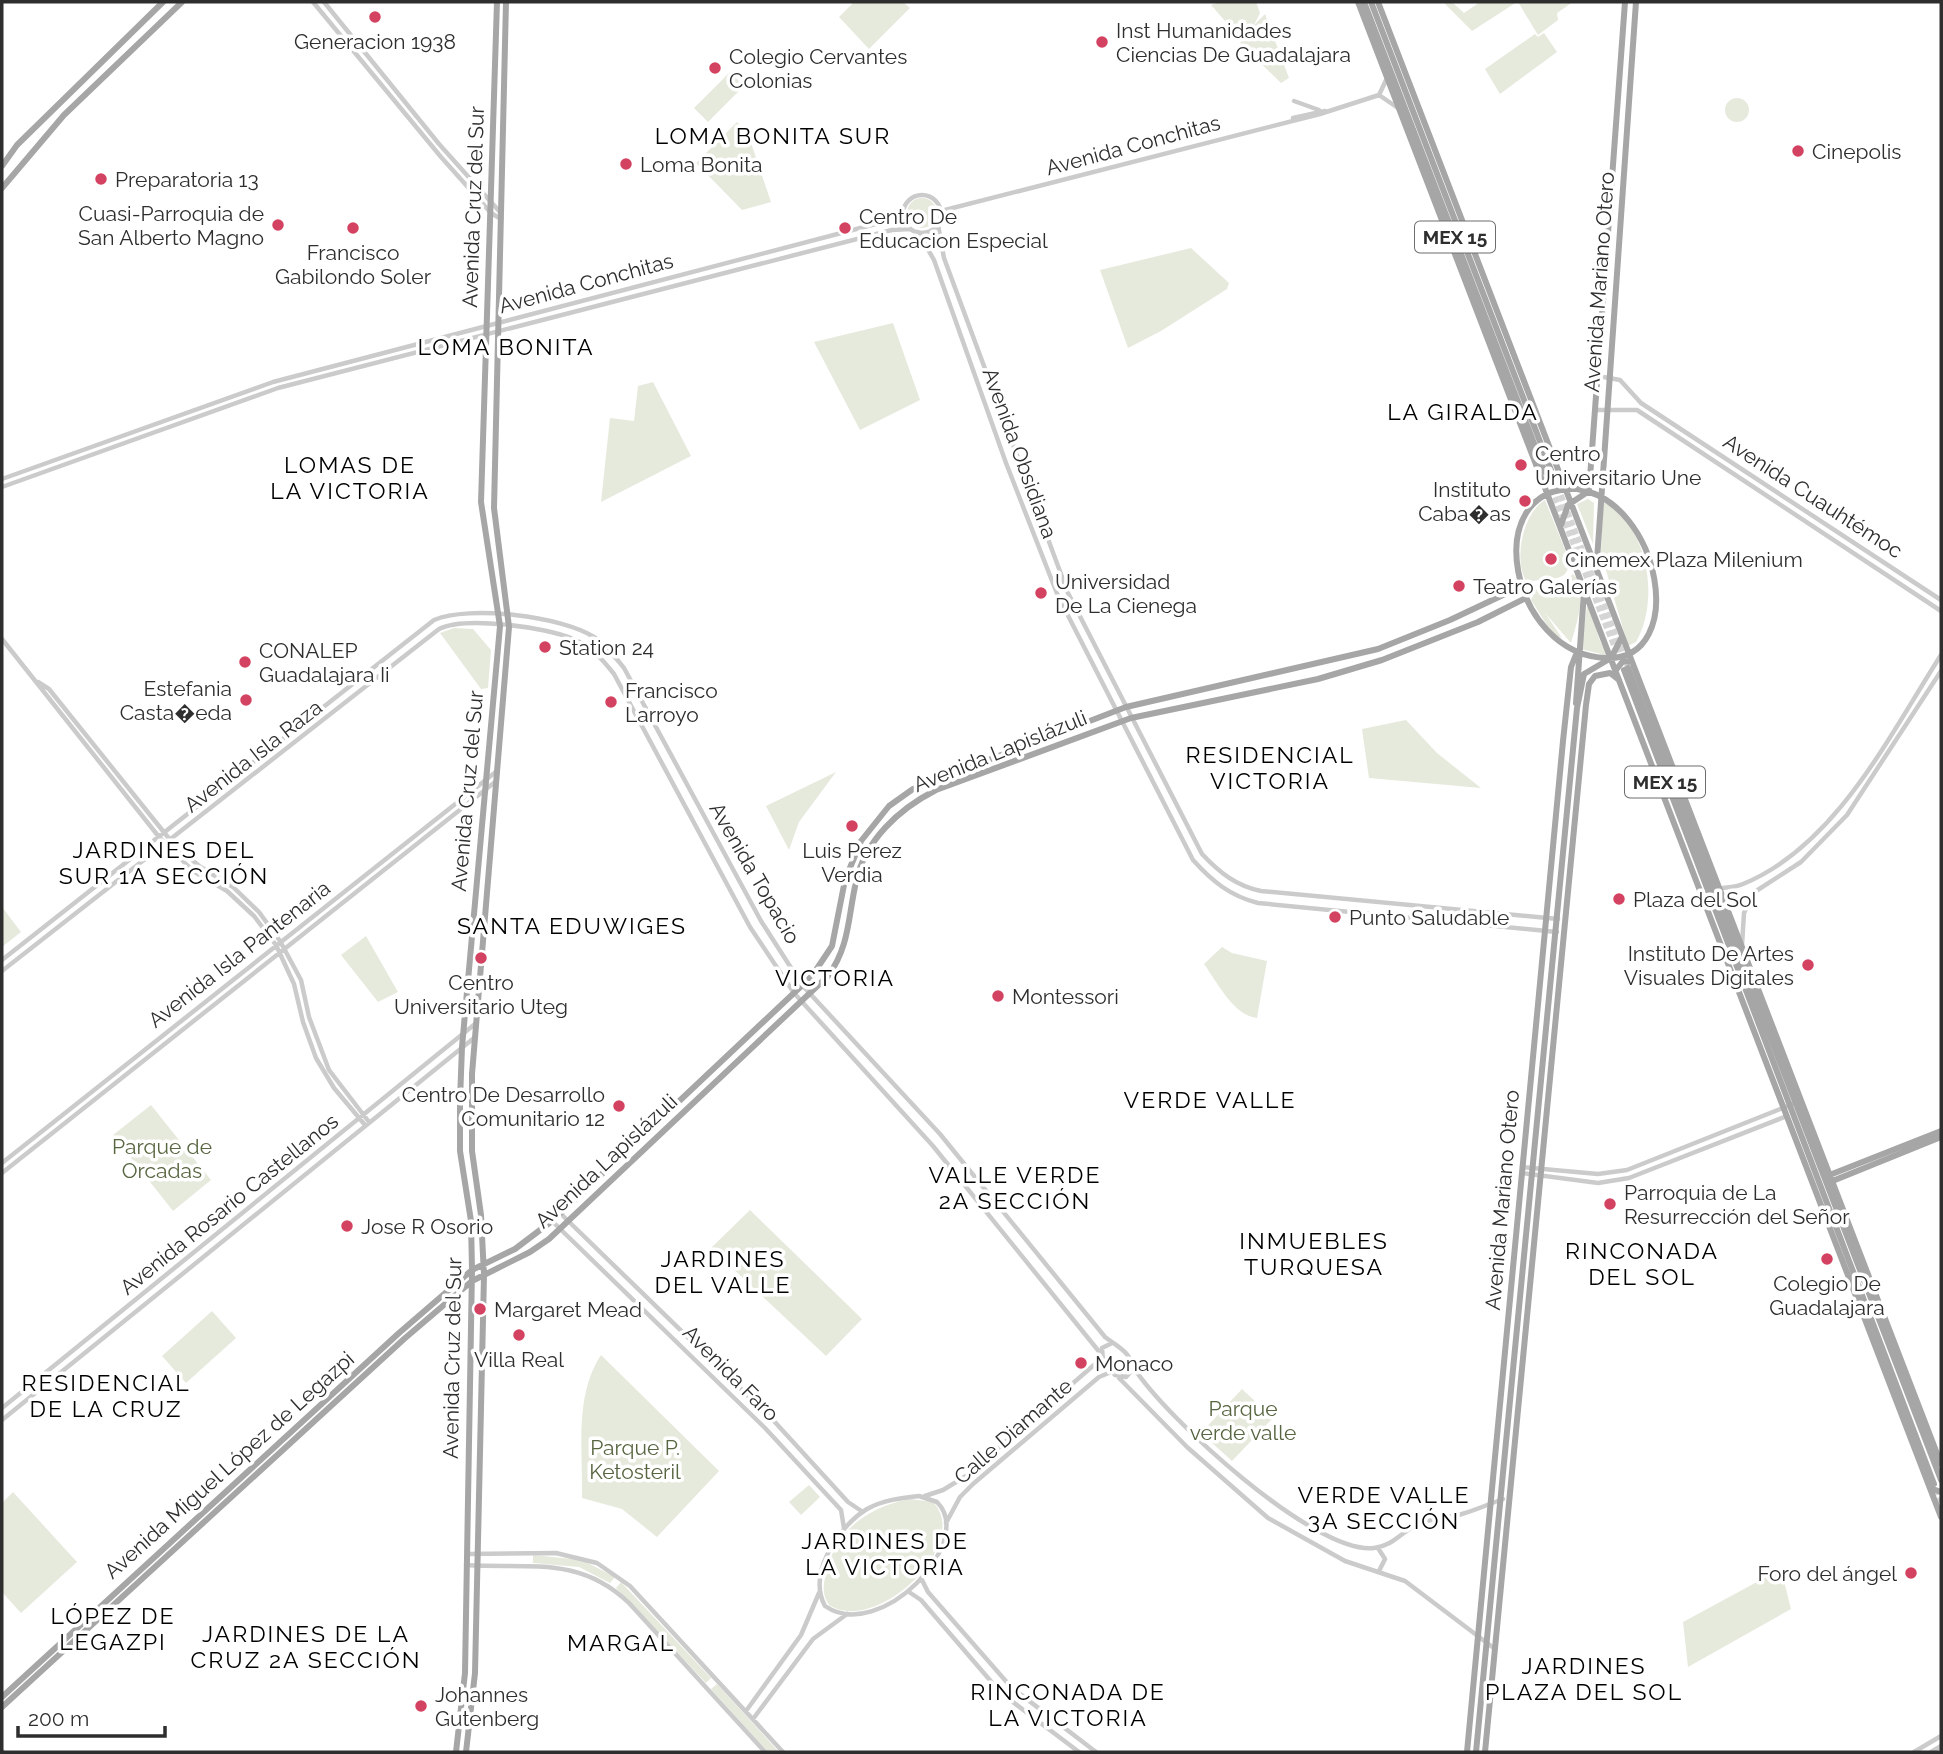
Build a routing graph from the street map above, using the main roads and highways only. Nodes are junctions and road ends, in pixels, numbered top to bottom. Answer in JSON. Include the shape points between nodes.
{"nodes":[{"id":1,"x":163,"y":2,"type":"edge"},
{"id":2,"x":182,"y":2,"type":"edge"},
{"id":3,"x":497,"y":2,"type":"edge"},
{"id":4,"x":506,"y":2,"type":"edge"},
{"id":5,"x":1358,"y":2,"type":"edge"},
{"id":6,"x":1364,"y":2,"type":"edge"},
{"id":7,"x":1371,"y":2,"type":"edge"},
{"id":8,"x":1378,"y":2,"type":"edge"},
{"id":9,"x":1625,"y":2,"type":"edge"},
{"id":10,"x":1636,"y":2,"type":"edge"},
{"id":11,"x":1414,"y":113,"type":"junction"},
{"id":12,"x":1429,"y":132,"type":"junction"},
{"id":13,"x":2,"y":166,"type":"edge"},
{"id":14,"x":2,"y":188,"type":"edge"},
{"id":15,"x":1431,"y":192,"type":"junction"},
{"id":16,"x":1448,"y":221,"type":"junction"},
{"id":17,"x":1478,"y":258,"type":"junction"},
{"id":18,"x":1485,"y":299,"type":"junction"},
{"id":19,"x":1560,"y":471,"type":"junction"},
{"id":20,"x":1546,"y":474,"type":"junction"},
{"id":21,"x":1567,"y":489,"type":"junction"},
{"id":22,"x":1589,"y":491,"type":"junction"},
{"id":23,"x":1549,"y":494,"type":"junction"},
{"id":24,"x":1600,"y":494,"type":"junction"},
{"id":25,"x":1572,"y":501,"type":"junction"},
{"id":26,"x":1561,"y":525,"type":"junction"},
{"id":27,"x":1597,"y":565,"type":"junction"},
{"id":28,"x":1585,"y":586,"type":"junction"},
{"id":29,"x":1517,"y":589,"type":"junction"},
{"id":30,"x":1522,"y":600,"type":"junction"},
{"id":31,"x":1622,"y":635,"type":"junction"},
{"id":32,"x":1577,"y":652,"type":"junction"},
{"id":33,"x":1629,"y":652,"type":"junction"},
{"id":34,"x":1611,"y":658,"type":"junction"},
{"id":35,"x":1625,"y":667,"type":"junction"},
{"id":36,"x":1620,"y":681,"type":"junction"},
{"id":37,"x":1581,"y":684,"type":"junction"},
{"id":38,"x":1586,"y":705,"type":"junction"},
{"id":39,"x":1577,"y":708,"type":"junction"},
{"id":40,"x":1563,"y":741,"type":"junction"},
{"id":41,"x":1572,"y":745,"type":"junction"},
{"id":42,"x":1581,"y":757,"type":"junction"},
{"id":43,"x":1568,"y":780,"type":"junction"},
{"id":44,"x":1562,"y":850,"type":"junction"},
{"id":45,"x":1551,"y":866,"type":"junction"},
{"id":46,"x":1711,"y":892,"type":"junction"},
{"id":47,"x":1542,"y":1065,"type":"junction"},
{"id":48,"x":1531,"y":1073,"type":"junction"},
{"id":49,"x":1793,"y":1104,"type":"junction"},
{"id":50,"x":1941,"y":1132,"type":"edge"},
{"id":51,"x":1941,"y":1137,"type":"edge"},
{"id":52,"x":1882,"y":1158,"type":"junction"},
{"id":53,"x":1823,"y":1181,"type":"junction"},
{"id":54,"x":1519,"y":1203,"type":"junction"},
{"id":55,"x":1527,"y":1220,"type":"junction"},
{"id":56,"x":483,"y":1263,"type":"junction"},
{"id":57,"x":472,"y":1270,"type":"junction"},
{"id":58,"x":484,"y":1275,"type":"junction"},
{"id":59,"x":472,"y":1282,"type":"junction"},
{"id":60,"x":1941,"y":1464,"type":"edge"},
{"id":61,"x":1941,"y":1480,"type":"edge"},
{"id":62,"x":1931,"y":1485,"type":"junction"},
{"id":63,"x":1941,"y":1492,"type":"edge"},
{"id":64,"x":1941,"y":1517,"type":"edge"},
{"id":65,"x":2,"y":1697,"type":"edge"},
{"id":66,"x":2,"y":1707,"type":"edge"},
{"id":67,"x":456,"y":1752,"type":"edge"},
{"id":68,"x":466,"y":1752,"type":"edge"},
{"id":69,"x":1467,"y":1752,"type":"edge"},
{"id":70,"x":1476,"y":1752,"type":"edge"},
{"id":71,"x":1485,"y":1752,"type":"edge"}],
"edges":[{"from":1,"to":13,"type":"main road","via":[[29,133]]},
{"from":2,"to":14,"type":"main road","via":[[64,115]]},
{"from":3,"to":57,"type":"main road","name":"Avenida Cruz del Sur","via":[[481,502],[500,626],[462,1046],[460,1151],[471,1221]]},
{"from":4,"to":56,"type":"main road","name":"Avenida Cruz del Sur","via":[[494,508],[509,627],[474,1038],[472,1151]]},
{"from":5,"to":15,"type":"main road"},
{"from":6,"to":16,"type":"main road","number":"MEX 15"},
{"from":7,"to":11,"type":"main road","number":"MEX 15"},
{"from":8,"to":12,"type":"main road"},
{"from":9,"to":22,"type":"main road","name":"Avenida Mariano Otero"},
{"from":10,"to":24,"type":"main road","name":"Avenida Mariano Otero"},
{"from":11,"to":12,"type":"main road"},
{"from":11,"to":18,"type":"main road","number":"MEX 15"},
{"from":12,"to":17,"type":"main road"},
{"from":15,"to":16,"type":"main road"},
{"from":15,"to":20,"type":"main road"},
{"from":16,"to":20,"type":"main road","number":"MEX 15"},
{"from":17,"to":18,"type":"main road"},
{"from":17,"to":19,"type":"main road"},
{"from":18,"to":20,"type":"main road","number":"MEX 15"},
{"from":19,"to":20,"type":"main road","via":[[1555,480]]},
{"from":19,"to":21,"type":"main road"},
{"from":20,"to":23,"type":"main road"},
{"from":21,"to":22,"type":"main road"},
{"from":21,"to":23,"type":"main road"},
{"from":21,"to":25,"type":"main road"},
{"from":22,"to":24,"type":"main road"},
{"from":22,"to":25,"type":"main road"},
{"from":23,"to":26,"type":"main road"},
{"from":23,"to":29,"type":"main road","via":[[1527,515],[1517,539]]},
{"from":24,"to":27,"type":"main road","name":"Avenida Mariano Otero"},
{"from":24,"to":33,"type":"main road","via":[[1631,522],[1655,577],[1652,623],[1643,641]]},
{"from":25,"to":26,"type":"main road"},
{"from":25,"to":27,"type":"main road"},
{"from":26,"to":28,"type":"main road"},
{"from":27,"to":31,"type":"main road"},
{"from":28,"to":32,"type":"main road","name":"Avenida Mariano Otero"},
{"from":28,"to":34,"type":"main road"},
{"from":29,"to":30,"type":"main road"},
{"from":29,"to":56,"type":"main road","name":"Avenida Lapislázuli","via":[[1378,649],[1126,707],[933,780],[889,806],[855,851],[832,946],[820,967],[552,1221]]},
{"from":30,"to":32,"type":"main road","via":[[1544,629]]},
{"from":30,"to":58,"type":"main road","name":"Avenida Lapislázuli","via":[[1444,636],[1356,668],[1131,718],[936,790],[896,817],[876,839],[861,865],[843,953],[828,976],[560,1229],[537,1248]]},
{"from":31,"to":33,"type":"main road"},
{"from":31,"to":34,"type":"main road"},
{"from":32,"to":34,"type":"main road"},
{"from":32,"to":39,"type":"main road","name":"Avenida Mariano Otero"},
{"from":32,"to":40,"type":"main road","name":"Avenida Mariano Otero","via":[[1571,667]]},
{"from":33,"to":34,"type":"main road"},
{"from":33,"to":35,"type":"main road"},
{"from":34,"to":35,"type":"main road"},
{"from":34,"to":37,"type":"main road","via":[[1587,671]]},
{"from":35,"to":36,"type":"main road"},
{"from":35,"to":46,"type":"main road","number":"MEX 15"},
{"from":35,"to":46,"type":"main road"},
{"from":36,"to":38,"type":"main road","via":[[1610,673],[1595,676]]},
{"from":36,"to":46,"type":"main road"},
{"from":37,"to":38,"type":"main road"},
{"from":37,"to":39,"type":"main road","name":"Avenida Mariano Otero"},
{"from":38,"to":42,"type":"main road","name":"Avenida Mariano Otero"},
{"from":39,"to":41,"type":"main road","name":"Avenida Mariano Otero"},
{"from":40,"to":43,"type":"main road"},
{"from":40,"to":45,"type":"main road","name":"Avenida Mariano Otero"},
{"from":41,"to":42,"type":"main road"},
{"from":41,"to":43,"type":"main road","name":"Avenida Mariano Otero"},
{"from":42,"to":71,"type":"main road","name":"Avenida Mariano Otero"},
{"from":43,"to":44,"type":"main road","name":"Avenida Mariano Otero"},
{"from":44,"to":45,"type":"main road"},
{"from":44,"to":47,"type":"main road","name":"Avenida Mariano Otero"},
{"from":45,"to":48,"type":"main road","name":"Avenida Mariano Otero"},
{"from":46,"to":49,"type":"main road","number":"MEX 15"},
{"from":46,"to":49,"type":"main road","via":[[1742,946]]},
{"from":47,"to":48,"type":"main road"},
{"from":47,"to":55,"type":"main road","name":"Avenida Mariano Otero"},
{"from":48,"to":54,"type":"main road","name":"Avenida Mariano Otero"},
{"from":49,"to":53,"type":"main road","number":"MEX 15"},
{"from":49,"to":53,"type":"main road","via":[[1787,1116]]},
{"from":50,"to":52,"type":"main road"},
{"from":51,"to":52,"type":"main road"},
{"from":52,"to":53,"type":"main road"},
{"from":53,"to":60,"type":"main road"},
{"from":53,"to":61,"type":"main road","number":"MEX 15"},
{"from":53,"to":62,"type":"main road"},
{"from":54,"to":55,"type":"main road"},
{"from":54,"to":69,"type":"main road","name":"Avenida Mariano Otero"},
{"from":55,"to":70,"type":"main road","name":"Avenida Mariano Otero"},
{"from":56,"to":57,"type":"main road","name":"Avenida Miguel López de Legazpi"},
{"from":56,"to":58,"type":"main road","name":"Avenida Cruz del Sur"},
{"from":57,"to":59,"type":"main road","name":"Avenida Cruz del Sur"},
{"from":57,"to":65,"type":"main road","name":"Avenida Miguel López de Legazpi"},
{"from":58,"to":59,"type":"main road","name":"Avenida Miguel López de Legazpi"},
{"from":58,"to":68,"type":"main road","name":"Avenida Cruz del Sur","via":[[475,1673]]},
{"from":59,"to":66,"type":"main road","name":"Avenida Miguel López de Legazpi"},
{"from":59,"to":67,"type":"main road","name":"Avenida Cruz del Sur","via":[[465,1673]]},
{"from":62,"to":63,"type":"main road"},
{"from":62,"to":64,"type":"main road"}]}
